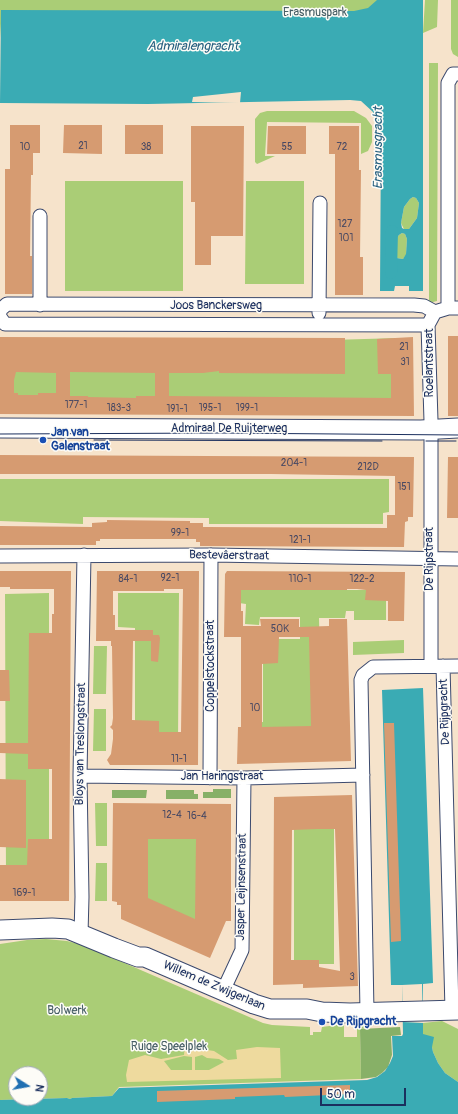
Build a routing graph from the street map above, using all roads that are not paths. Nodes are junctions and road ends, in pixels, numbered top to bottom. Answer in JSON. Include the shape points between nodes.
{"nodes":[{"id":1,"x":455,"y":74,"type":"edge"},
{"id":2,"x":453,"y":132,"type":"edge"},
{"id":3,"x":453,"y":188,"type":"edge"},
{"id":4,"x":320,"y":203,"type":"dead end"},
{"id":5,"x":40,"y":216,"type":"dead end"},
{"id":6,"x":453,"y":246,"type":"edge"},
{"id":7,"x":40,"y":305,"type":"junction"},
{"id":8,"x":319,"y":306,"type":"junction"},
{"id":9,"x":453,"y":308,"type":"edge"},
{"id":10,"x":435,"y":312,"type":"junction"},
{"id":11,"x":0,"y":313,"type":"edge"},
{"id":12,"x":0,"y":317,"type":"edge"},
{"id":13,"x":318,"y":325,"type":"junction"},
{"id":14,"x":428,"y":325,"type":"junction"},
{"id":15,"x":0,"y":428,"type":"edge"},
{"id":16,"x":458,"y":428,"type":"edge"},
{"id":17,"x":458,"y":438,"type":"edge"},
{"id":18,"x":430,"y":439,"type":"junction"},
{"id":19,"x":84,"y":555,"type":"junction"},
{"id":20,"x":211,"y":555,"type":"junction"},
{"id":21,"x":0,"y":556,"type":"edge"},
{"id":22,"x":430,"y":558,"type":"junction"},
{"id":23,"x":458,"y":559,"type":"edge"},
{"id":24,"x":437,"y":666,"type":"junction"},
{"id":25,"x":458,"y":666,"type":"edge"},
{"id":26,"x":452,"y":774,"type":"edge"},
{"id":27,"x":363,"y":775,"type":"junction"},
{"id":28,"x":80,"y":776,"type":"junction"},
{"id":29,"x":210,"y":778,"type":"junction"},
{"id":30,"x":244,"y":778,"type":"junction"},
{"id":31,"x":454,"y":884,"type":"edge"},
{"id":32,"x":0,"y":918,"type":"edge"},
{"id":33,"x":81,"y":929,"type":"junction"},
{"id":34,"x":0,"y":930,"type":"edge"},
{"id":35,"x":223,"y":991,"type":"junction"},
{"id":36,"x":455,"y":1006,"type":"edge"},
{"id":37,"x":367,"y":1008,"type":"junction"}],
"edges":[{"from":1,"to":2,"type":"street","via":[[448,83]]},
{"from":2,"to":3,"type":"street"},
{"from":3,"to":6,"type":"street"},
{"from":4,"to":8,"type":"street"},
{"from":5,"to":7,"type":"street"},
{"from":6,"to":9,"type":"street"},
{"from":7,"to":8,"type":"street","name":"Joos Banckersweg"},
{"from":7,"to":11,"type":"street","name":"Joos Banckersweg","via":[[7,304]]},
{"from":8,"to":10,"type":"street","name":"Joos Banckersweg","via":[[414,305],[424,306]]},
{"from":8,"to":13,"type":"street"},
{"from":9,"to":10,"type":"street","name":"Roelantstraat"},
{"from":10,"to":14,"type":"street","name":"Roelantstraat"},
{"from":12,"to":13,"type":"street","name":"Joos Banckersweg","via":[[5,324]]},
{"from":13,"to":14,"type":"street","name":"Joos Banckersweg"},
{"from":14,"to":18,"type":"street","name":"Roelantstraat"},
{"from":15,"to":18,"type":"street","name":"Admiraal De Ruijterweg","via":[[413,430]]},
{"from":16,"to":18,"type":"street","name":"Admiraal De Ruijterweg"},
{"from":17,"to":18,"type":"street","name":"Admiraal De Ruijterweg"},
{"from":18,"to":22,"type":"street","name":"De Rijpstraat"},
{"from":19,"to":20,"type":"street","name":"Bestevâerstraat"},
{"from":19,"to":21,"type":"street","name":"Bestevâerstraat"},
{"from":19,"to":28,"type":"street","name":"Bloys van Treslongstraat"},
{"from":20,"to":22,"type":"street","name":"Bestevâerstraat"},
{"from":20,"to":29,"type":"street","name":"Coppelstockstraat"},
{"from":22,"to":23,"type":"street","name":"Bestevâerstraat"},
{"from":22,"to":24,"type":"street","name":"De Rijpstraat"},
{"from":24,"to":25,"type":"street"},
{"from":24,"to":26,"type":"street","name":"De Rijpgracht"},
{"from":24,"to":27,"type":"street","name":"De Rijpgracht","via":[[373,668],[363,675]]},
{"from":26,"to":31,"type":"street","name":"De Rijpgracht"},
{"from":27,"to":30,"type":"street","name":"Jan Haringstraat"},
{"from":27,"to":37,"type":"street","name":"De Rijpgracht"},
{"from":28,"to":29,"type":"street","name":"Jan Haringstraat"},
{"from":28,"to":33,"type":"street","name":"Bloys van Treslongstraat"},
{"from":29,"to":30,"type":"street","name":"Jan Haringstraat"},
{"from":30,"to":35,"type":"street","name":"Jasper Leijnsenstraat","via":[[242,950]]},
{"from":31,"to":36,"type":"street","name":"De Rijpgracht"},
{"from":32,"to":33,"type":"street","name":"Willem de Zwijgerlaan","via":[[60,920]]},
{"from":33,"to":34,"type":"street","name":"Willem de Zwijgerlaan"},
{"from":33,"to":35,"type":"street","name":"Willem de Zwijgerlaan","via":[[140,950],[145,957]]},
{"from":35,"to":37,"type":"street","name":"Willem de Zwijgerlaan","via":[[266,1008],[279,1010],[307,1009],[322,1012]]},
{"from":36,"to":37,"type":"street","name":"Willem de Zwijgerlaan"}]}
